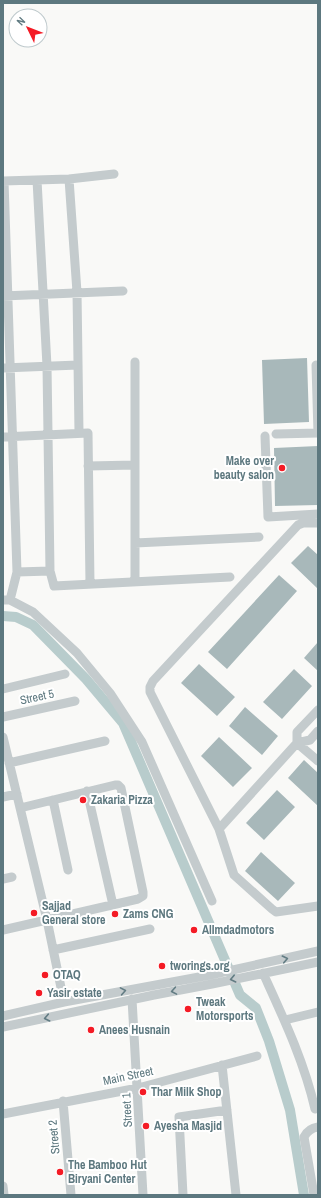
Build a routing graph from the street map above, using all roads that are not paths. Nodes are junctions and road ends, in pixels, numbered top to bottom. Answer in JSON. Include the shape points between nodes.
{"nodes":[{"id":1,"x":114,"y":174,"type":"dead end"},
{"id":2,"x":69,"y":179,"type":"junction"},
{"id":3,"x":37,"y":180,"type":"junction"},
{"id":4,"x":3,"y":181,"type":"edge"},
{"id":5,"x":123,"y":291,"type":"dead end"},
{"id":6,"x":77,"y":292,"type":"junction"},
{"id":7,"x":43,"y":294,"type":"junction"},
{"id":8,"x":5,"y":296,"type":"edge"},
{"id":9,"x":134,"y":362,"type":"dead end"},
{"id":10,"x":78,"y":365,"type":"junction"},
{"id":11,"x":46,"y":366,"type":"junction"},
{"id":12,"x":316,"y":366,"type":"dead end"},
{"id":13,"x":7,"y":368,"type":"edge"},
{"id":14,"x":79,"y":433,"type":"junction"},
{"id":15,"x":318,"y":433,"type":"edge"},
{"id":16,"x":276,"y":434,"type":"dead end"},
{"id":17,"x":48,"y":435,"type":"junction"},
{"id":18,"x":265,"y":436,"type":"dead end"},
{"id":19,"x":8,"y":437,"type":"edge"},
{"id":20,"x":135,"y":465,"type":"junction"},
{"id":21,"x":88,"y":466,"type":"junction"},
{"id":22,"x":318,"y":514,"type":"edge"},
{"id":23,"x":316,"y":525,"type":"edge"},
{"id":24,"x":259,"y":537,"type":"dead end"},
{"id":25,"x":135,"y":543,"type":"junction"},
{"id":26,"x":50,"y":571,"type":"junction"},
{"id":27,"x":17,"y":572,"type":"junction"},
{"id":28,"x":230,"y":577,"type":"dead end"},
{"id":29,"x":135,"y":582,"type":"junction"},
{"id":30,"x":90,"y":584,"type":"junction"},
{"id":31,"x":6,"y":600,"type":"edge"},
{"id":32,"x":64,"y":674,"type":"dead end"},
{"id":33,"x":3,"y":689,"type":"edge"},
{"id":34,"x":75,"y":701,"type":"dead end"},
{"id":35,"x":318,"y":710,"type":"edge"},
{"id":36,"x":3,"y":716,"type":"edge"},
{"id":37,"x":318,"y":731,"type":"edge"},
{"id":38,"x":3,"y":737,"type":"edge"},
{"id":39,"x":104,"y":741,"type":"dead end"},
{"id":40,"x":297,"y":743,"type":"junction"},
{"id":41,"x":318,"y":761,"type":"edge"},
{"id":42,"x":9,"y":763,"type":"junction"},
{"id":43,"x":87,"y":791,"type":"junction"},
{"id":44,"x":17,"y":794,"type":"junction"},
{"id":45,"x":3,"y":797,"type":"edge"},
{"id":46,"x":53,"y":800,"type":"junction"},
{"id":47,"x":20,"y":808,"type":"junction"},
{"id":48,"x":219,"y":829,"type":"junction"},
{"id":49,"x":68,"y":870,"type":"dead end"},
{"id":50,"x":212,"y":901,"type":"dead end"},
{"id":51,"x":113,"y":905,"type":"junction"},
{"id":52,"x":318,"y":906,"type":"edge"},
{"id":53,"x":47,"y":920,"type":"junction"},
{"id":54,"x":150,"y":929,"type":"dead end"},
{"id":55,"x":3,"y":930,"type":"edge"},
{"id":56,"x":53,"y":950,"type":"junction"},
{"id":57,"x":318,"y":952,"type":"edge"},
{"id":58,"x":318,"y":962,"type":"edge"},
{"id":59,"x":256,"y":971,"type":"junction"},
{"id":60,"x":132,"y":999,"type":"junction"},
{"id":61,"x":76,"y":1000,"type":"junction"},
{"id":62,"x":64,"y":1002,"type":"junction"},
{"id":63,"x":79,"y":1011,"type":"junction"},
{"id":64,"x":317,"y":1014,"type":"edge"},
{"id":65,"x":3,"y":1016,"type":"edge"},
{"id":66,"x":285,"y":1020,"type":"junction"},
{"id":67,"x":3,"y":1027,"type":"edge"},
{"id":68,"x":257,"y":1056,"type":"dead end"},
{"id":69,"x":222,"y":1065,"type":"junction"},
{"id":70,"x":138,"y":1088,"type":"junction"},
{"id":71,"x":63,"y":1101,"type":"junction"},
{"id":72,"x":315,"y":1109,"type":"dead end"},
{"id":73,"x":227,"y":1110,"type":"junction"},
{"id":74,"x":3,"y":1114,"type":"edge"},
{"id":75,"x":318,"y":1127,"type":"edge"},
{"id":76,"x":3,"y":1186,"type":"edge"},
{"id":77,"x":4,"y":1195,"type":"edge"},
{"id":78,"x":71,"y":1195,"type":"edge"},
{"id":79,"x":143,"y":1195,"type":"edge"},
{"id":80,"x":183,"y":1195,"type":"edge"},
{"id":81,"x":236,"y":1195,"type":"edge"},
{"id":82,"x":314,"y":1195,"type":"edge"}],
"edges":[{"from":1,"to":2,"type":"street"},
{"from":2,"to":3,"type":"street"},
{"from":2,"to":6,"type":"street"},
{"from":3,"to":4,"type":"street"},
{"from":3,"to":7,"type":"street"},
{"from":4,"to":8,"type":"street"},
{"from":5,"to":6,"type":"street"},
{"from":6,"to":7,"type":"street"},
{"from":6,"to":10,"type":"street"},
{"from":7,"to":8,"type":"street"},
{"from":7,"to":11,"type":"street"},
{"from":8,"to":13,"type":"street"},
{"from":9,"to":20,"type":"street"},
{"from":10,"to":11,"type":"street"},
{"from":10,"to":14,"type":"street"},
{"from":11,"to":13,"type":"street"},
{"from":11,"to":17,"type":"street"},
{"from":12,"to":15,"type":"street"},
{"from":13,"to":19,"type":"street"},
{"from":14,"to":17,"type":"street"},
{"from":14,"to":21,"type":"street","via":[[88,433]]},
{"from":15,"to":16,"type":"street"},
{"from":17,"to":19,"type":"street"},
{"from":17,"to":26,"type":"street"},
{"from":18,"to":22,"type":"street","via":[[268,517]]},
{"from":19,"to":27,"type":"street"},
{"from":20,"to":21,"type":"street"},
{"from":20,"to":25,"type":"street"},
{"from":21,"to":30,"type":"street"},
{"from":23,"to":48,"type":"street","via":[[298,525],[150,687],[150,692]]},
{"from":24,"to":25,"type":"street"},
{"from":25,"to":29,"type":"street"},
{"from":26,"to":27,"type":"street"},
{"from":26,"to":30,"type":"street","via":[[54,586]]},
{"from":27,"to":31,"type":"street"},
{"from":28,"to":29,"type":"street"},
{"from":29,"to":30,"type":"street"},
{"from":31,"to":50,"type":"street","via":[[33,612],[77,653],[110,693],[142,742]]},
{"from":32,"to":33,"type":"street"},
{"from":34,"to":36,"type":"street","name":"Street 5"},
{"from":35,"to":40,"type":"street","via":[[297,732]]},
{"from":37,"to":40,"type":"street","via":[[310,740]]},
{"from":38,"to":42,"type":"street"},
{"from":39,"to":42,"type":"street"},
{"from":40,"to":41,"type":"street"},
{"from":40,"to":48,"type":"street"},
{"from":42,"to":44,"type":"street"},
{"from":43,"to":46,"type":"street"},
{"from":43,"to":51,"type":"street"},
{"from":43,"to":51,"type":"street","via":[[115,785],[121,788],[144,892],[141,898]]},
{"from":44,"to":45,"type":"street"},
{"from":44,"to":47,"type":"street"},
{"from":46,"to":47,"type":"street"},
{"from":46,"to":49,"type":"street"},
{"from":47,"to":53,"type":"street"},
{"from":48,"to":52,"type":"street","via":[[234,875],[272,909],[281,912]]},
{"from":51,"to":53,"type":"street"},
{"from":53,"to":55,"type":"street"},
{"from":53,"to":56,"type":"street"},
{"from":54,"to":56,"type":"street"},
{"from":56,"to":62,"type":"street"},
{"from":59,"to":57,"type":"street","one_way":true},
{"from":58,"to":59,"type":"street"},
{"from":59,"to":60,"type":"street","one_way":true,"via":[[212,984]]},
{"from":61,"to":59,"type":"street","one_way":true,"via":[[210,975]]},
{"from":59,"to":66,"type":"street"},
{"from":60,"to":63,"type":"street"},
{"from":60,"to":70,"type":"street","name":"Street 1"},
{"from":61,"to":62,"type":"street"},
{"from":61,"to":63,"type":"street"},
{"from":62,"to":65,"type":"street"},
{"from":63,"to":67,"type":"street","one_way":true},
{"from":64,"to":66,"type":"street"},
{"from":66,"to":72,"type":"street","via":[[309,1084]]},
{"from":68,"to":69,"type":"street","name":"Main Street"},
{"from":69,"to":70,"type":"street","name":"Main Street"},
{"from":69,"to":73,"type":"street"},
{"from":70,"to":71,"type":"street","name":"Main Street"},
{"from":70,"to":79,"type":"street","name":"Street 1"},
{"from":71,"to":74,"type":"street","name":"Main Street"},
{"from":71,"to":78,"type":"street","name":"Street 2"},
{"from":73,"to":80,"type":"street","via":[[179,1117]]},
{"from":73,"to":81,"type":"street"},
{"from":75,"to":82,"type":"street","via":[[307,1132],[304,1137]]},
{"from":76,"to":77,"type":"street"}]}
